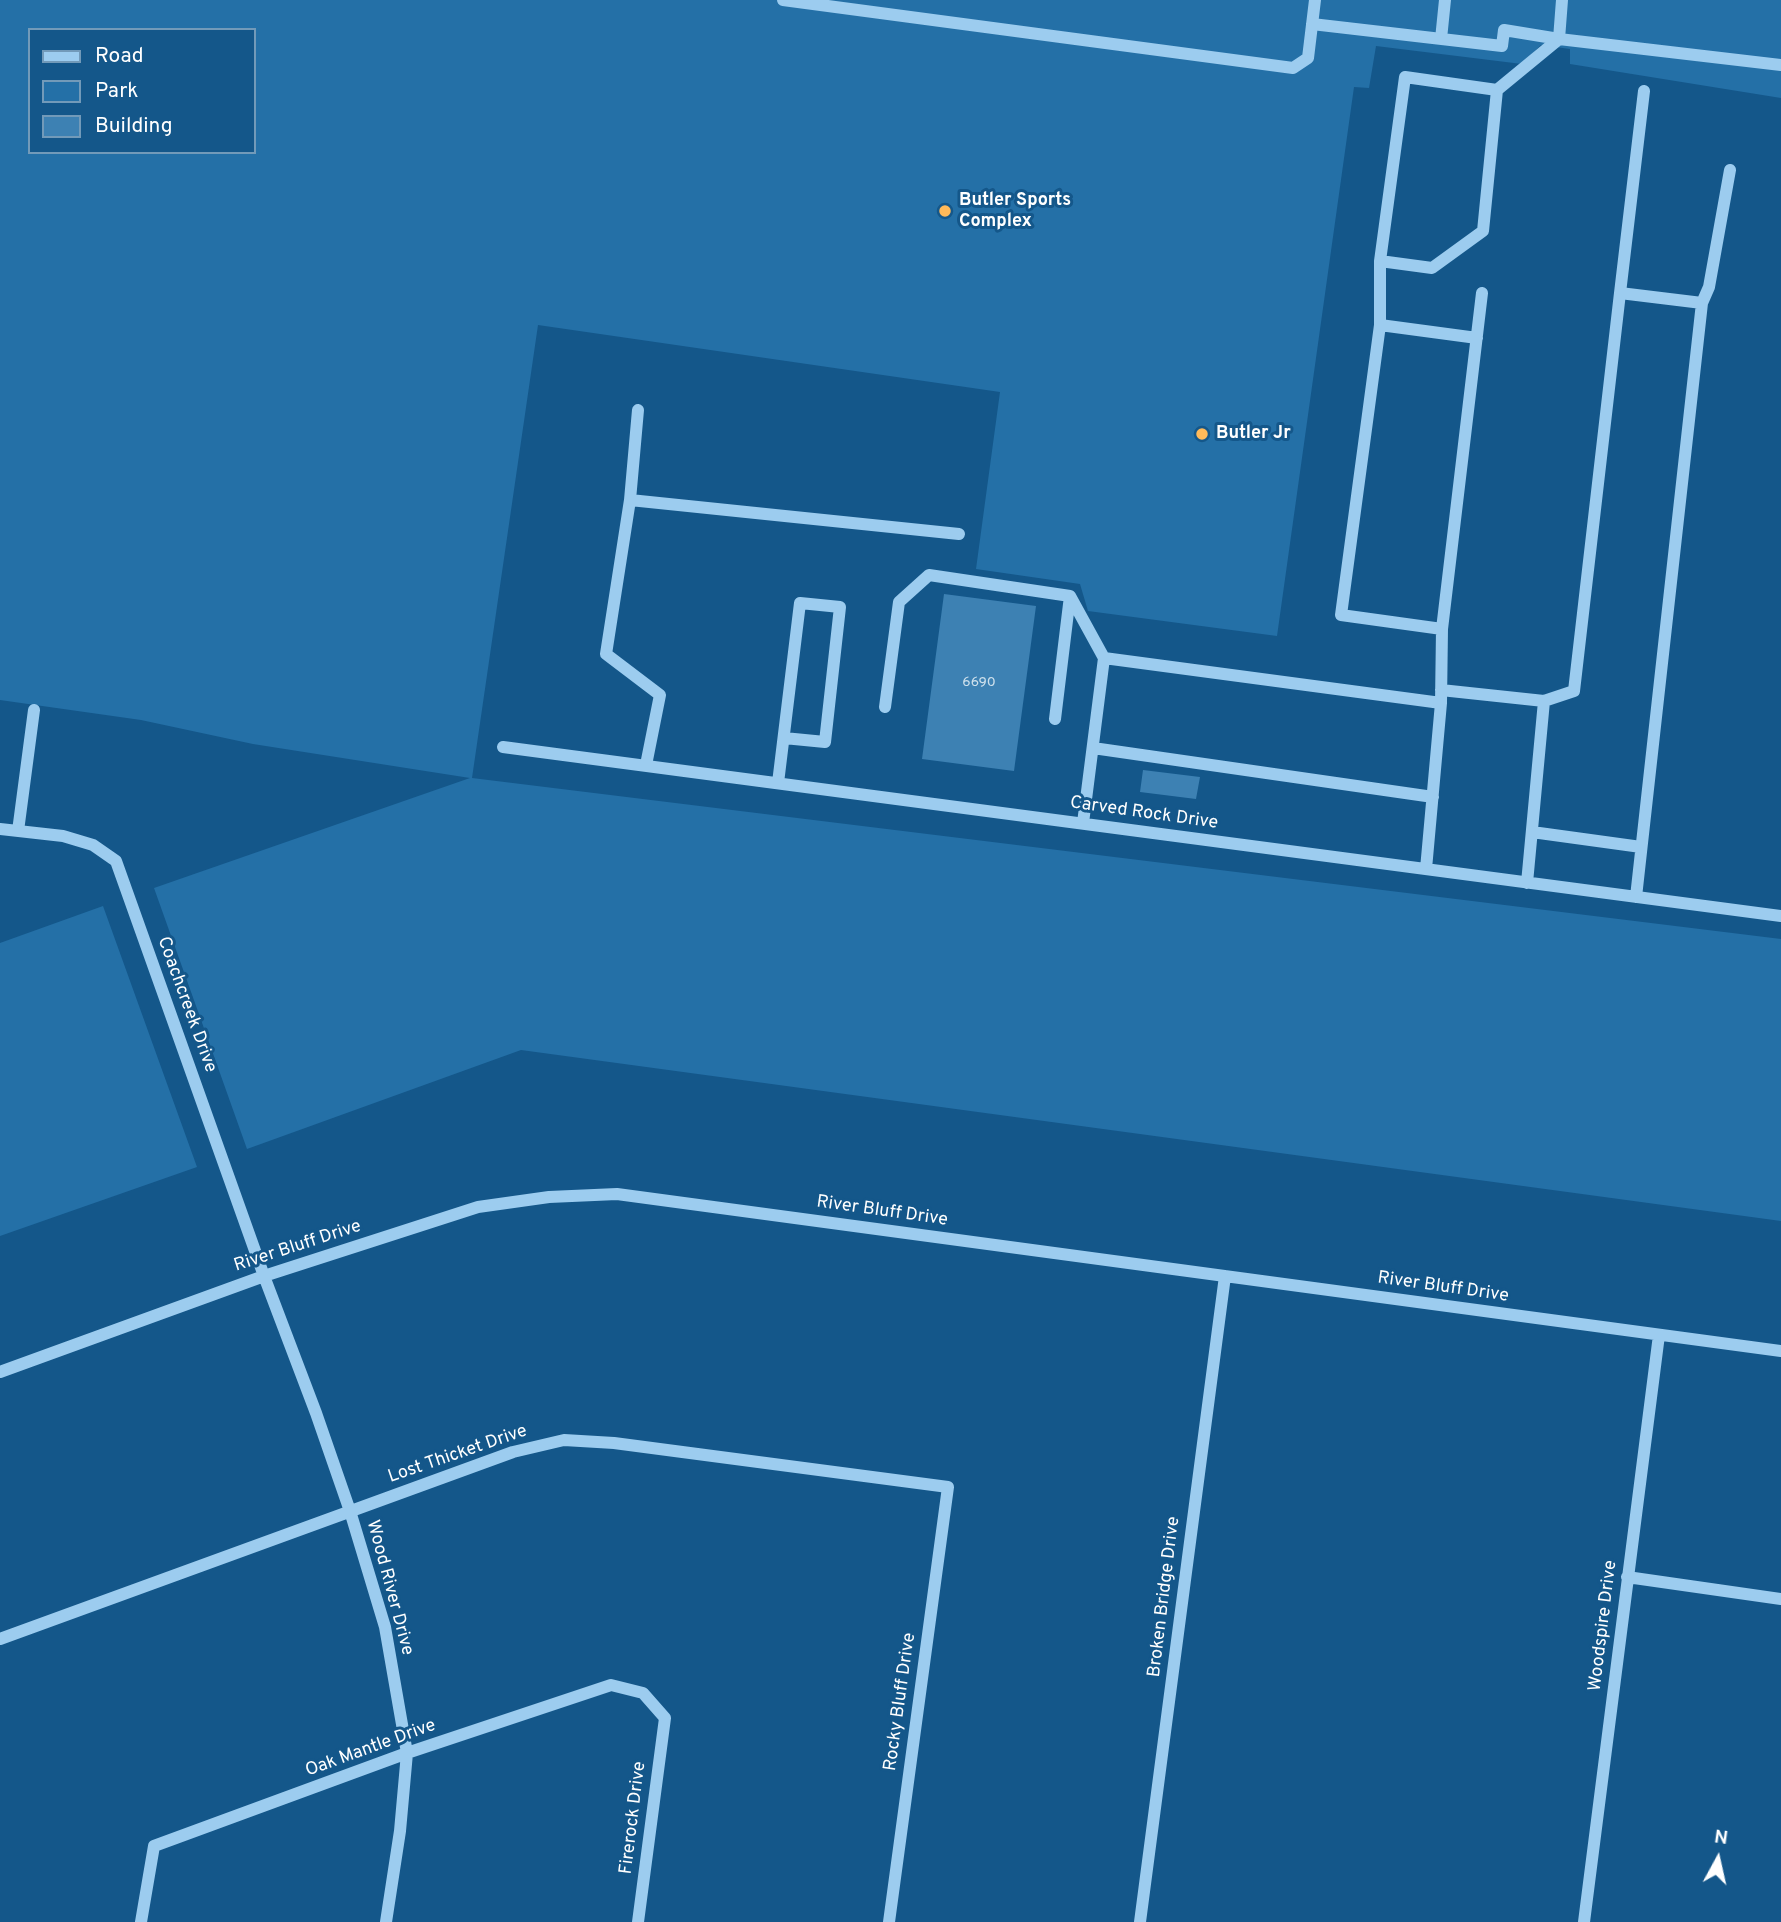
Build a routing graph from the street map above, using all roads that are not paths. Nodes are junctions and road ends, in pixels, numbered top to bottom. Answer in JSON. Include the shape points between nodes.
{"nodes":[{"id":1,"x":783,"y":0,"type":"edge"},
{"id":2,"x":1315,"y":0,"type":"edge"},
{"id":3,"x":1445,"y":0,"type":"edge"},
{"id":4,"x":1562,"y":0,"type":"edge"},
{"id":5,"x":820,"y":3,"type":"edge"},
{"id":6,"x":1312,"y":24,"type":"junction"},
{"id":7,"x":1441,"y":39,"type":"junction"},
{"id":8,"x":1559,"y":39,"type":"junction"},
{"id":9,"x":1781,"y":65,"type":"edge"},
{"id":10,"x":1497,"y":90,"type":"junction"},
{"id":11,"x":1644,"y":91,"type":"dead end"},
{"id":12,"x":1730,"y":170,"type":"dead end"},
{"id":13,"x":1380,"y":261,"type":"junction"},
{"id":14,"x":1482,"y":293,"type":"dead end"},
{"id":15,"x":1620,"y":293,"type":"junction"},
{"id":16,"x":1702,"y":303,"type":"junction"},
{"id":17,"x":1380,"y":325,"type":"junction"},
{"id":18,"x":1477,"y":338,"type":"junction"},
{"id":19,"x":638,"y":410,"type":"dead end"},
{"id":20,"x":629,"y":500,"type":"junction"},
{"id":21,"x":959,"y":534,"type":"dead end"},
{"id":22,"x":1070,"y":596,"type":"junction"},
{"id":23,"x":1442,"y":629,"type":"junction"},
{"id":24,"x":1104,"y":658,"type":"junction"},
{"id":25,"x":1441,"y":690,"type":"junction"},
{"id":26,"x":1544,"y":701,"type":"junction"},
{"id":27,"x":1441,"y":703,"type":"junction"},
{"id":28,"x":885,"y":707,"type":"dead end"},
{"id":29,"x":34,"y":710,"type":"dead end"},
{"id":30,"x":1055,"y":719,"type":"dead end"},
{"id":31,"x":784,"y":738,"type":"junction"},
{"id":32,"x":503,"y":747,"type":"dead end"},
{"id":33,"x":1093,"y":748,"type":"junction"},
{"id":34,"x":646,"y":765,"type":"junction"},
{"id":35,"x":778,"y":783,"type":"junction"},
{"id":36,"x":1433,"y":797,"type":"junction"},
{"id":37,"x":1083,"y":824,"type":"junction"},
{"id":38,"x":0,"y":829,"type":"edge"},
{"id":39,"x":19,"y":831,"type":"junction"},
{"id":40,"x":1532,"y":832,"type":"junction"},
{"id":41,"x":1641,"y":847,"type":"junction"},
{"id":42,"x":1426,"y":869,"type":"junction"},
{"id":43,"x":1527,"y":883,"type":"junction"},
{"id":44,"x":1636,"y":897,"type":"junction"},
{"id":45,"x":1781,"y":916,"type":"edge"},
{"id":46,"x":264,"y":1276,"type":"junction"},
{"id":47,"x":1225,"y":1276,"type":"junction"},
{"id":48,"x":1659,"y":1335,"type":"junction"},
{"id":49,"x":1781,"y":1351,"type":"edge"},
{"id":50,"x":0,"y":1372,"type":"edge"},
{"id":51,"x":948,"y":1486,"type":"joint"},
{"id":52,"x":350,"y":1511,"type":"junction"},
{"id":53,"x":1627,"y":1577,"type":"junction"},
{"id":54,"x":1781,"y":1599,"type":"edge"},
{"id":55,"x":0,"y":1639,"type":"edge"},
{"id":56,"x":665,"y":1718,"type":"joint"},
{"id":57,"x":407,"y":1753,"type":"junction"},
{"id":58,"x":141,"y":1922,"type":"edge"},
{"id":59,"x":386,"y":1922,"type":"edge"},
{"id":60,"x":638,"y":1922,"type":"edge"},
{"id":61,"x":890,"y":1922,"type":"edge"},
{"id":62,"x":1140,"y":1922,"type":"edge"},
{"id":63,"x":1584,"y":1922,"type":"edge"}],
"edges":[{"from":1,"to":5,"type":"street"},
{"from":2,"to":6,"type":"street"},
{"from":3,"to":7,"type":"street"},
{"from":4,"to":8,"type":"street"},
{"from":5,"to":6,"type":"street","via":[[1293,68],[1308,58]]},
{"from":6,"to":7,"type":"street"},
{"from":7,"to":8,"type":"street","via":[[1502,46],[1504,30]]},
{"from":8,"to":9,"type":"street"},
{"from":8,"to":10,"type":"street"},
{"from":10,"to":13,"type":"street","via":[[1483,231],[1432,268]]},
{"from":10,"to":13,"type":"street","via":[[1405,77]]},
{"from":11,"to":15,"type":"street"},
{"from":12,"to":16,"type":"street","via":[[1709,288]]},
{"from":13,"to":17,"type":"street"},
{"from":14,"to":18,"type":"street"},
{"from":15,"to":16,"type":"street"},
{"from":15,"to":26,"type":"street","via":[[1574,691]]},
{"from":16,"to":41,"type":"street"},
{"from":17,"to":18,"type":"street"},
{"from":17,"to":23,"type":"street","via":[[1341,615]]},
{"from":18,"to":23,"type":"street"},
{"from":19,"to":20,"type":"street"},
{"from":20,"to":21,"type":"street"},
{"from":20,"to":34,"type":"street","via":[[606,654],[660,695]]},
{"from":22,"to":24,"type":"street"},
{"from":22,"to":28,"type":"street","via":[[929,575],[899,602]]},
{"from":22,"to":30,"type":"street"},
{"from":23,"to":25,"type":"street"},
{"from":24,"to":27,"type":"street"},
{"from":24,"to":33,"type":"street"},
{"from":25,"to":26,"type":"street"},
{"from":25,"to":27,"type":"street"},
{"from":26,"to":40,"type":"street"},
{"from":27,"to":36,"type":"street"},
{"from":29,"to":39,"type":"street"},
{"from":31,"to":31,"type":"street","via":[[800,603],[841,607],[825,742]]},
{"from":31,"to":35,"type":"street"},
{"from":32,"to":34,"type":"street","name":"Carved Rock Drive"},
{"from":33,"to":36,"type":"street"},
{"from":33,"to":37,"type":"street"},
{"from":34,"to":35,"type":"street","name":"Carved Rock Drive"},
{"from":35,"to":37,"type":"street","name":"Carved Rock Drive"},
{"from":36,"to":42,"type":"street"},
{"from":37,"to":42,"type":"street","name":"Carved Rock Drive"},
{"from":38,"to":39,"type":"street","name":"Coachcreek Drive"},
{"from":39,"to":46,"type":"street","name":"Coachcreek Drive","via":[[93,845],[116,861]]},
{"from":40,"to":41,"type":"street"},
{"from":40,"to":43,"type":"street"},
{"from":41,"to":44,"type":"street"},
{"from":42,"to":43,"type":"street","name":"Carved Rock Drive"},
{"from":43,"to":44,"type":"street","name":"Carved Rock Drive"},
{"from":44,"to":45,"type":"street","name":"Carved Rock Drive"},
{"from":46,"to":47,"type":"street","name":"River Bluff Drive","via":[[478,1208],[549,1197],[617,1194]]},
{"from":46,"to":50,"type":"street","name":"River Bluff Drive"},
{"from":46,"to":52,"type":"street","name":"Wood River Drive"},
{"from":47,"to":48,"type":"street","name":"River Bluff Drive"},
{"from":47,"to":62,"type":"street","name":"Broken Bridge Drive"},
{"from":48,"to":49,"type":"street","name":"River Bluff Drive"},
{"from":48,"to":53,"type":"street","name":"Woodspire Drive"},
{"from":51,"to":52,"type":"street","name":"Lost Thicket Drive","via":[[564,1440],[513,1451]]},
{"from":51,"to":61,"type":"street","name":"Rocky Bluff Drive"},
{"from":52,"to":55,"type":"street","name":"Lost Thicket Drive"},
{"from":52,"to":57,"type":"street","name":"Wood River Drive","via":[[385,1627]]},
{"from":53,"to":54,"type":"street"},
{"from":53,"to":63,"type":"street","name":"Woodspire Drive"},
{"from":56,"to":57,"type":"street","name":"Oak Mantle Drive","via":[[643,1693],[611,1685]]},
{"from":56,"to":60,"type":"street","name":"Firerock Drive"},
{"from":57,"to":58,"type":"street","name":"Oak Mantle Drive","via":[[154,1846]]},
{"from":57,"to":59,"type":"street","name":"Wood River Drive"}]}
